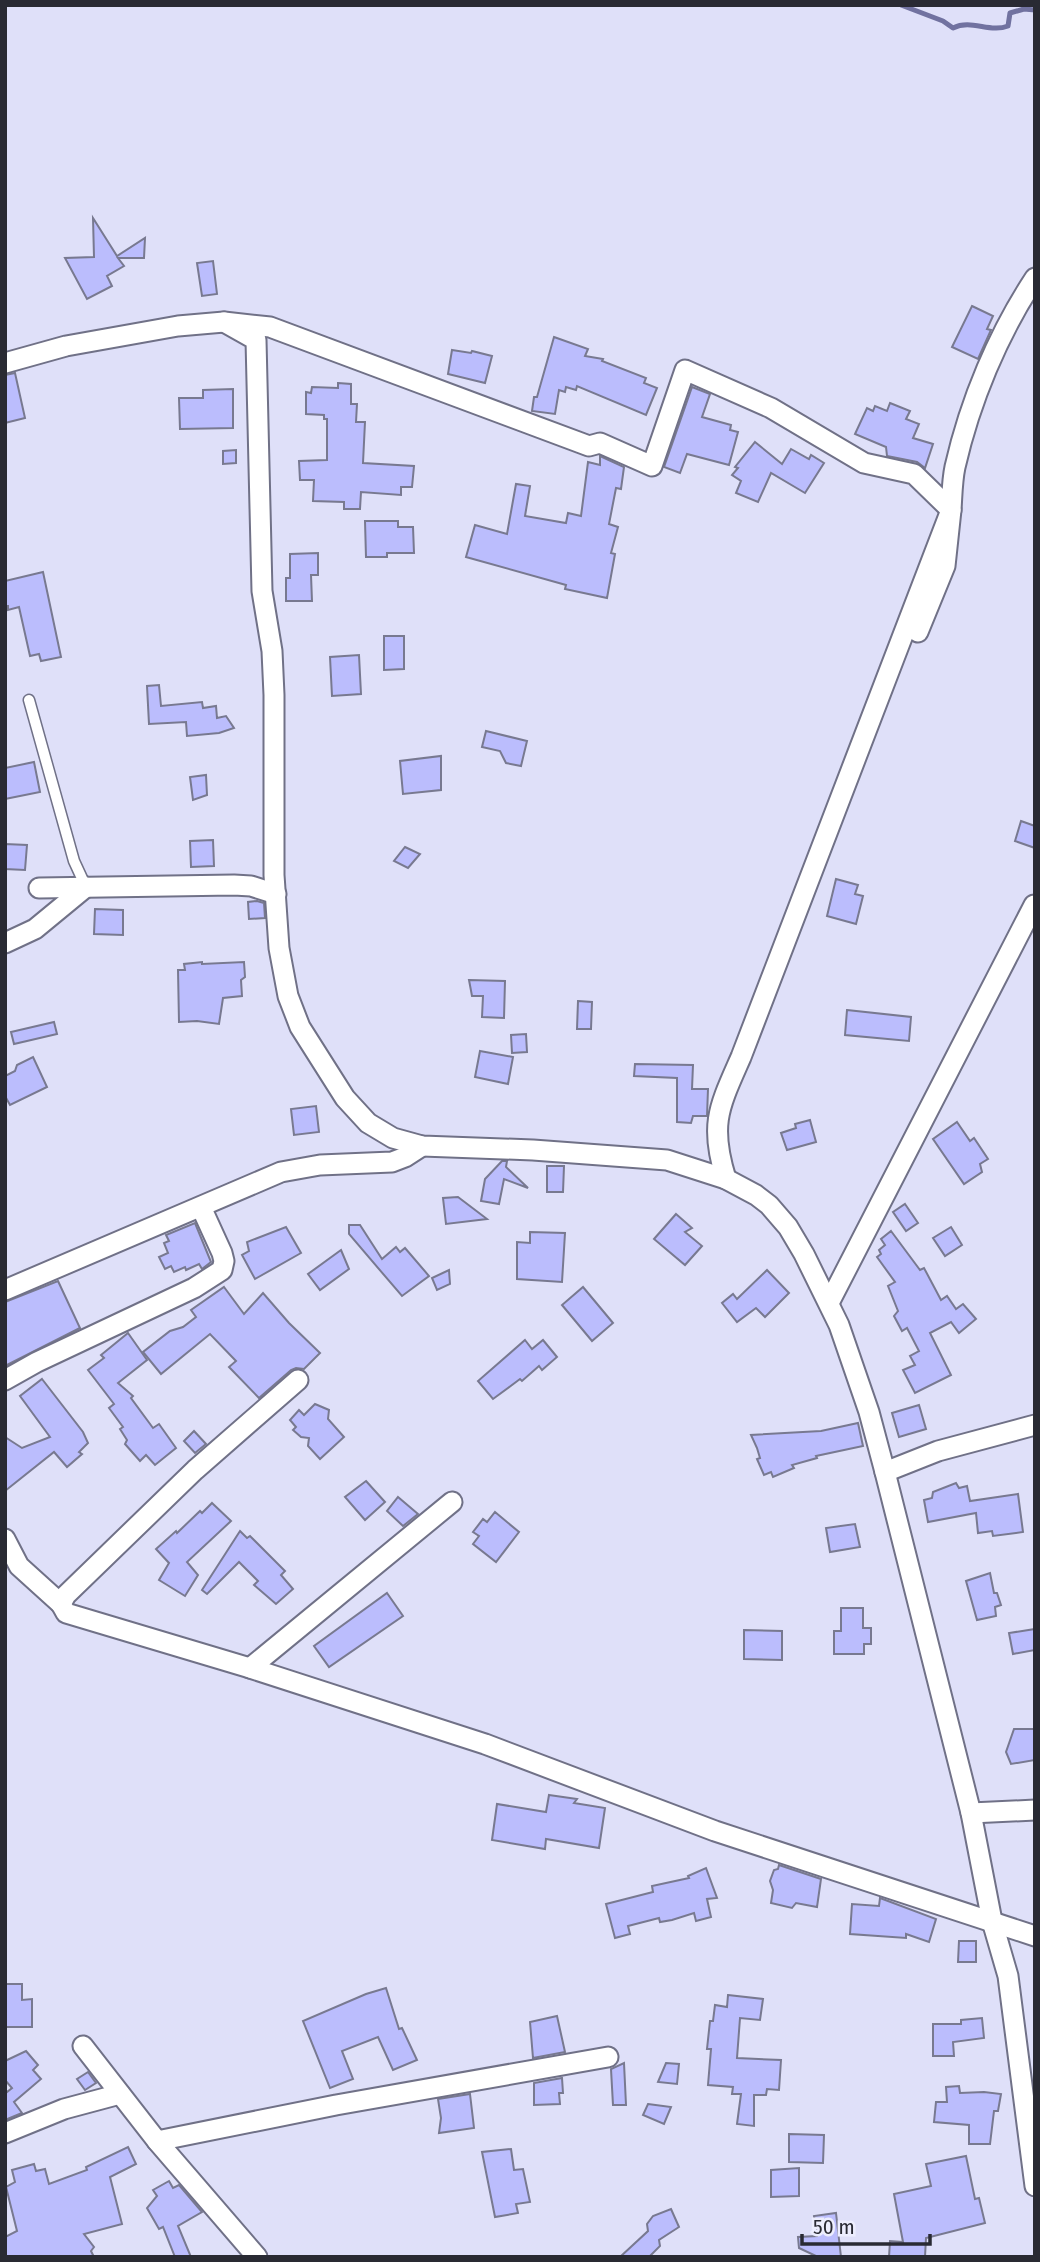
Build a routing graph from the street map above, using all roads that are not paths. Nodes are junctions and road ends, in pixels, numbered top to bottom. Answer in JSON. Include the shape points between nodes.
{"nodes":[{"id":1,"x":1035,"y":278,"type":"edge"},
{"id":2,"x":263,"y":333,"type":"junction"},
{"id":3,"x":5,"y":363,"type":"edge"},
{"id":4,"x":951,"y":510,"type":"junction"},
{"id":5,"x":918,"y":632,"type":"dead end"},
{"id":6,"x":29,"y":701,"type":"dead end"},
{"id":7,"x":86,"y":887,"type":"junction"},
{"id":8,"x":39,"y":888,"type":"dead end"},
{"id":9,"x":276,"y":894,"type":"junction"},
{"id":10,"x":1034,"y":905,"type":"edge"},
{"id":11,"x":5,"y":943,"type":"edge"},
{"id":12,"x":422,"y":1146,"type":"junction"},
{"id":13,"x":726,"y":1179,"type":"junction"},
{"id":14,"x":201,"y":1207,"type":"junction"},
{"id":15,"x":5,"y":1290,"type":"edge"},
{"id":16,"x":828,"y":1303,"type":"junction"},
{"id":17,"x":5,"y":1380,"type":"edge"},
{"id":18,"x":298,"y":1380,"type":"dead end"},
{"id":19,"x":1035,"y":1425,"type":"edge"},
{"id":20,"x":885,"y":1472,"type":"junction"},
{"id":21,"x":452,"y":1502,"type":"dead end"},
{"id":22,"x":5,"y":1539,"type":"edge"},
{"id":23,"x":61,"y":1604,"type":"junction"},
{"id":24,"x":250,"y":1668,"type":"junction"},
{"id":25,"x":1035,"y":1810,"type":"edge"},
{"id":26,"x":971,"y":1814,"type":"junction"},
{"id":27,"x":992,"y":1921,"type":"junction"},
{"id":28,"x":1035,"y":1936,"type":"edge"},
{"id":29,"x":83,"y":2046,"type":"dead end"},
{"id":30,"x":608,"y":2057,"type":"dead end"},
{"id":31,"x":120,"y":2094,"type":"junction"},
{"id":32,"x":5,"y":2133,"type":"edge"},
{"id":33,"x":157,"y":2141,"type":"junction"},
{"id":34,"x":1035,"y":2186,"type":"edge"},
{"id":35,"x":257,"y":2257,"type":"edge"}],
"edges":[{"from":1,"to":4,"type":"street","via":[[996,349],[974,404],[954,468]]},
{"from":2,"to":3,"type":"street","via":[[224,321],[178,326]]},
{"from":2,"to":4,"type":"street","via":[[589,446],[600,443],[652,467],[685,370],[771,408],[864,463],[914,474]]},
{"from":2,"to":9,"type":"street","via":[[262,592],[272,651]]},
{"from":4,"to":5,"type":"street","via":[[945,566]]},
{"from":4,"to":13,"type":"street","via":[[723,1098],[716,1131]]},
{"from":6,"to":7,"type":"lane","via":[[74,861]]},
{"from":7,"to":8,"type":"street"},
{"from":7,"to":9,"type":"street","via":[[234,885]]},
{"from":7,"to":11,"type":"street","via":[[35,929]]},
{"from":9,"to":12,"type":"street","via":[[279,948],[288,996],[300,1027],[345,1098],[368,1123],[393,1138]]},
{"from":10,"to":16,"type":"street"},
{"from":12,"to":13,"type":"street","via":[[667,1160]]},
{"from":12,"to":14,"type":"street","via":[[393,1162],[320,1165],[281,1172]]},
{"from":13,"to":16,"type":"street","via":[[769,1205],[788,1227]]},
{"from":14,"to":15,"type":"street"},
{"from":14,"to":17,"type":"street","via":[[222,1253],[222,1270]]},
{"from":16,"to":20,"type":"street","via":[[869,1412]]},
{"from":18,"to":23,"type":"street","via":[[195,1470],[65,1595]]},
{"from":19,"to":20,"type":"street","via":[[938,1451]]},
{"from":20,"to":26,"type":"street"},
{"from":21,"to":24,"type":"street"},
{"from":22,"to":23,"type":"street","via":[[19,1566]]},
{"from":23,"to":24,"type":"street","via":[[66,1613]]},
{"from":24,"to":27,"type":"street","via":[[485,1744],[715,1830]]},
{"from":25,"to":26,"type":"street"},
{"from":26,"to":27,"type":"street"},
{"from":27,"to":28,"type":"street"},
{"from":27,"to":34,"type":"street","via":[[1008,1976]]},
{"from":29,"to":31,"type":"street"},
{"from":30,"to":33,"type":"street"},
{"from":31,"to":32,"type":"street","via":[[64,2109]]},
{"from":31,"to":33,"type":"street"},
{"from":33,"to":35,"type":"street"}]}
